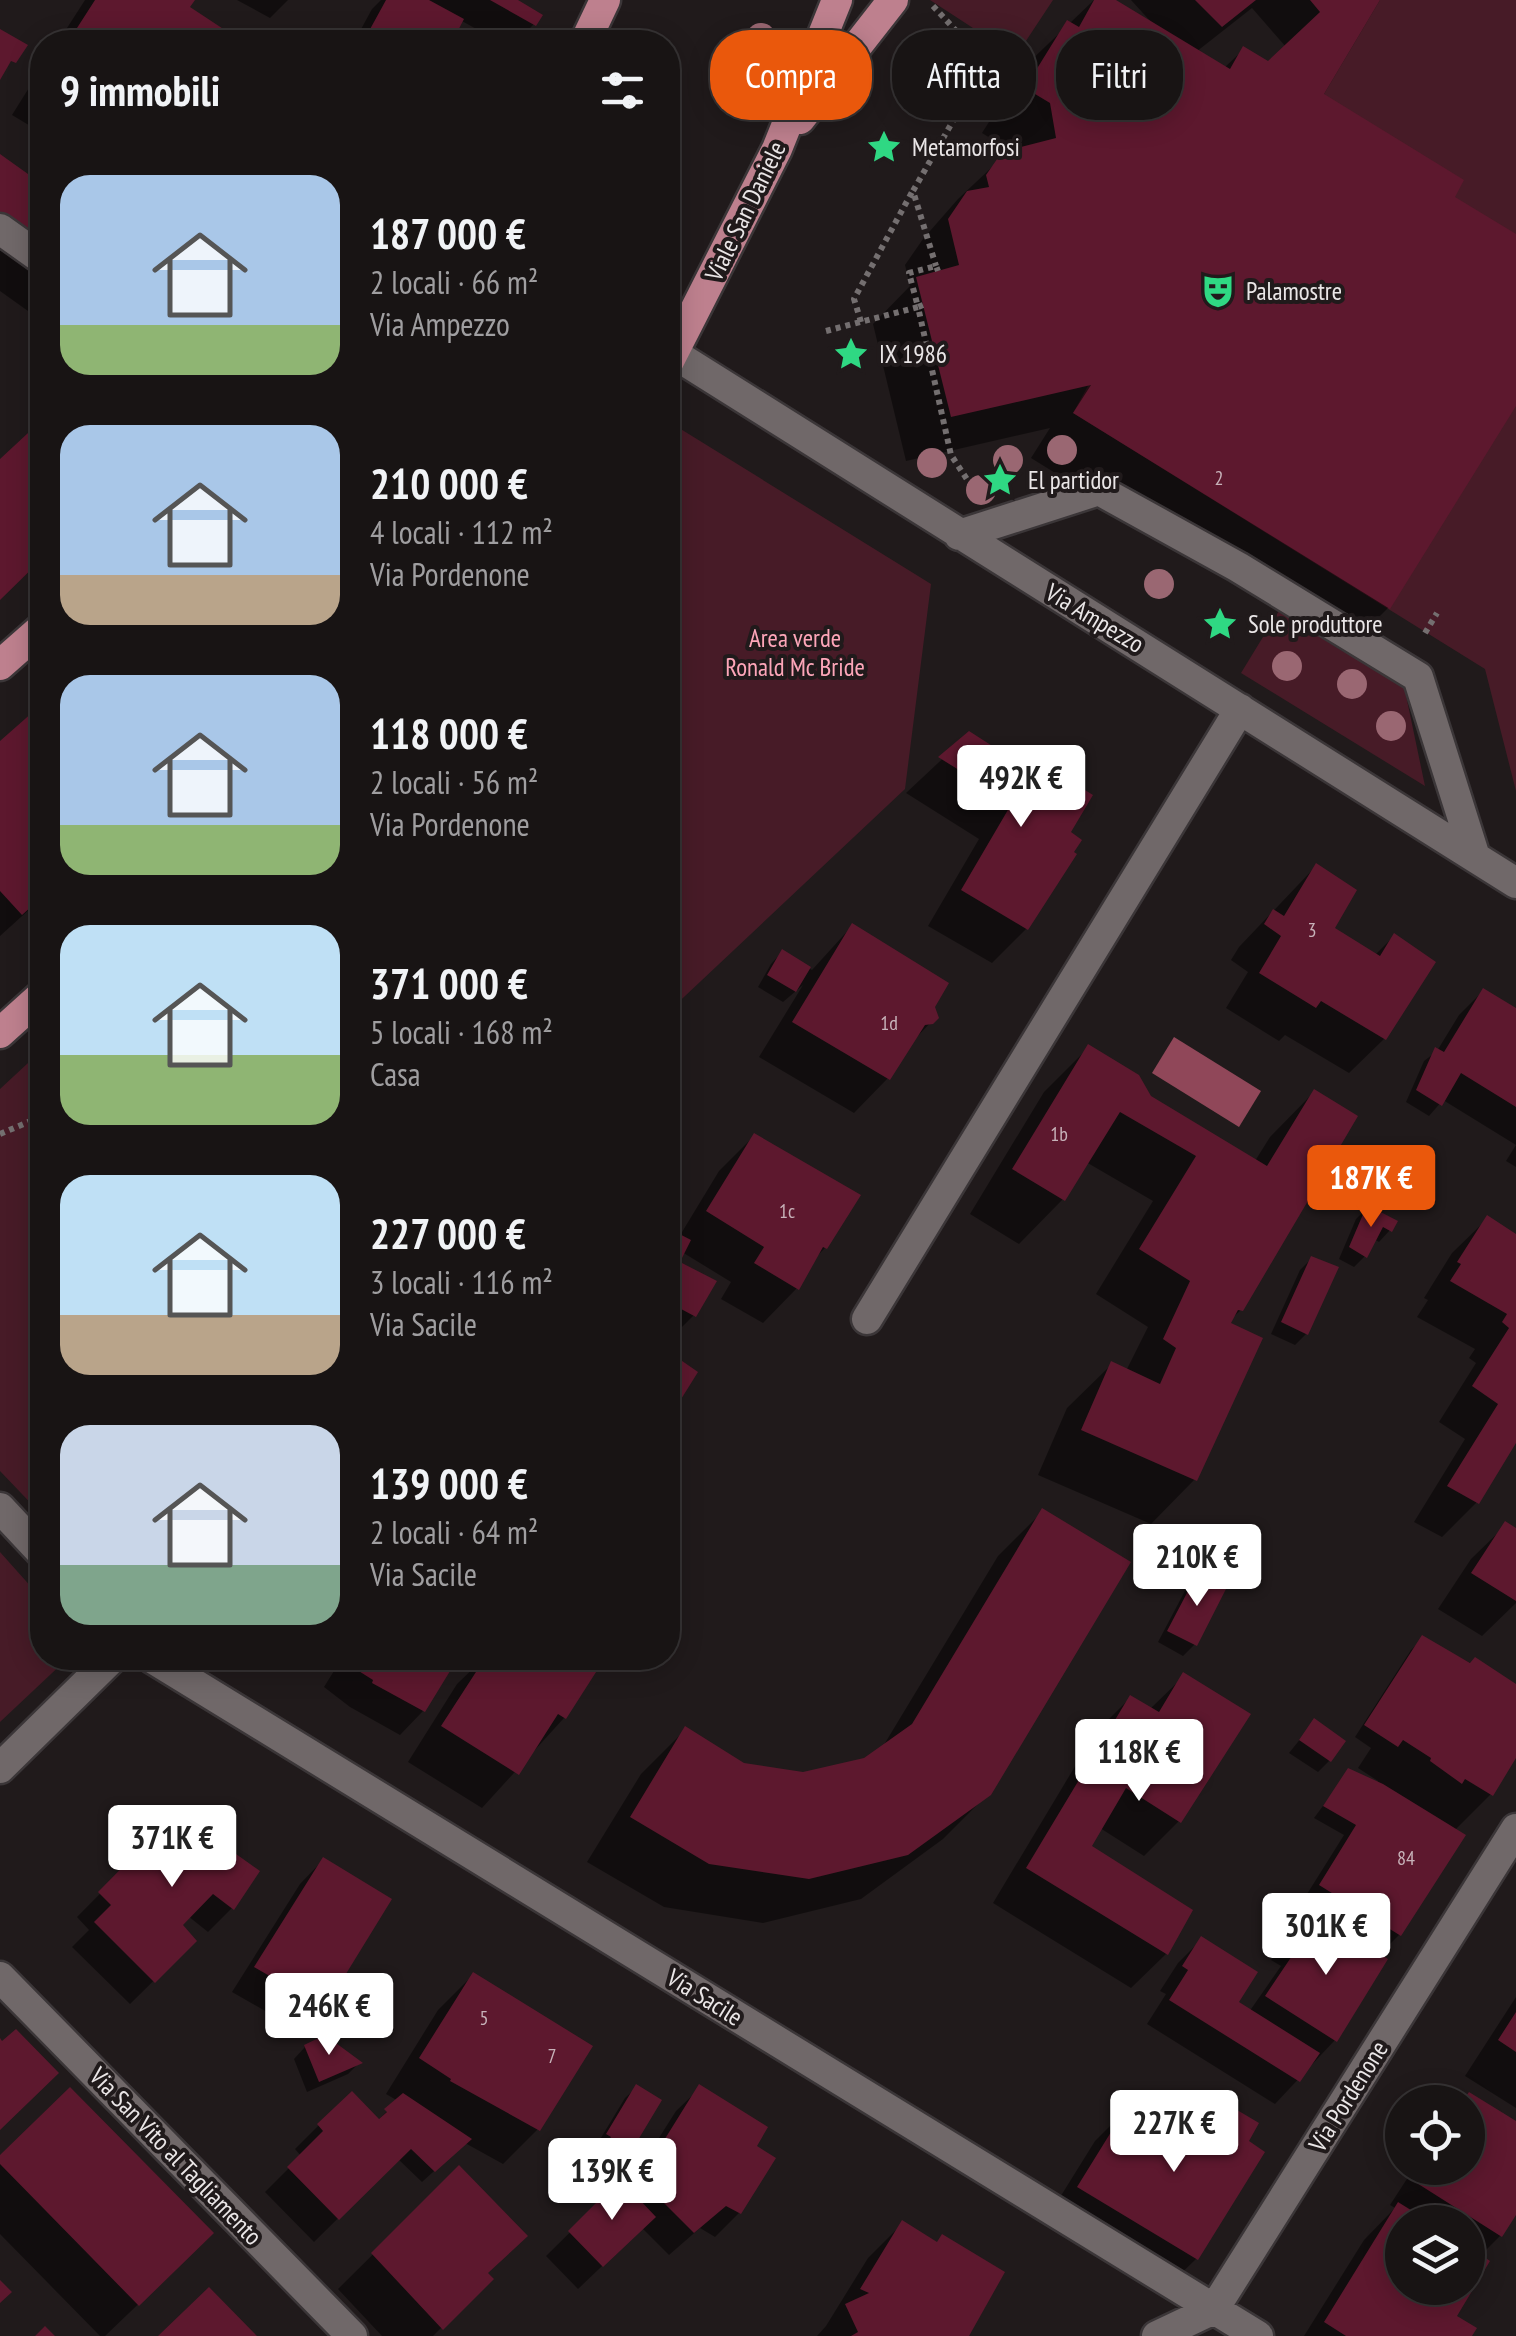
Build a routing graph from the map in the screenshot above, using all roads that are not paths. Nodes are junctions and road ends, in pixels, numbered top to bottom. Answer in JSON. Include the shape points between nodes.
{"nodes":[{"id":1,"x":605,"y":0,"type":"edge"},
{"id":2,"x":837,"y":0,"type":"edge"},
{"id":3,"x":893,"y":0,"type":"edge"},
{"id":4,"x":590,"y":30,"type":"edge"},
{"id":5,"x":777,"y":149,"type":"junction"},
{"id":6,"x":0,"y":229,"type":"edge"},
{"id":7,"x":30,"y":250,"type":"edge"},
{"id":8,"x":680,"y":338,"type":"edge"},
{"id":9,"x":680,"y":364,"type":"edge"},
{"id":10,"x":959,"y":535,"type":"junction"},
{"id":11,"x":30,"y":639,"type":"edge"},
{"id":12,"x":0,"y":665,"type":"edge"},
{"id":13,"x":1240,"y":709,"type":"junction"},
{"id":14,"x":1476,"y":857,"type":"junction"},
{"id":15,"x":1516,"y":882,"type":"edge"},
{"id":16,"x":30,"y":1006,"type":"edge"},
{"id":17,"x":0,"y":1034,"type":"edge"},
{"id":18,"x":867,"y":1318,"type":"dead end"},
{"id":19,"x":0,"y":1508,"type":"edge"},
{"id":20,"x":30,"y":1540,"type":"edge"},
{"id":21,"x":100,"y":1670,"type":"edge"},
{"id":22,"x":172,"y":1670,"type":"edge"},
{"id":23,"x":0,"y":1768,"type":"edge"},
{"id":24,"x":1516,"y":1828,"type":"edge"},
{"id":25,"x":0,"y":1977,"type":"edge"},
{"id":26,"x":1214,"y":2309,"type":"junction"},
{"id":27,"x":352,"y":2336,"type":"edge"},
{"id":28,"x":1156,"y":2336,"type":"edge"},
{"id":29,"x":1258,"y":2336,"type":"edge"}],
"edges":[{"from":1,"to":4,"type":"main road"},
{"from":2,"to":5,"type":"main road","name":"Viale San Daniele"},
{"from":3,"to":5,"type":"main road"},
{"from":5,"to":8,"type":"main road","name":"Viale San Daniele"},
{"from":6,"to":7,"type":"street"},
{"from":9,"to":10,"type":"street","name":"Via Ampezzo"},
{"from":10,"to":13,"type":"street","name":"Via Ampezzo"},
{"from":10,"to":14,"type":"street","via":[[1100,490],[1418,677]]},
{"from":11,"to":12,"type":"main road"},
{"from":13,"to":14,"type":"street","name":"Via Ampezzo"},
{"from":13,"to":18,"type":"street"},
{"from":14,"to":15,"type":"street","name":"Via Ampezzo"},
{"from":16,"to":17,"type":"main road"},
{"from":19,"to":20,"type":"street"},
{"from":21,"to":23,"type":"street"},
{"from":22,"to":26,"type":"street","name":"Via Sacile"},
{"from":24,"to":26,"type":"street","name":"Via Pordenone"},
{"from":25,"to":27,"type":"street","name":"Via San Vito al Tagliamento"},
{"from":26,"to":28,"type":"street"},
{"from":26,"to":29,"type":"street","name":"Via Sacile"}]}
